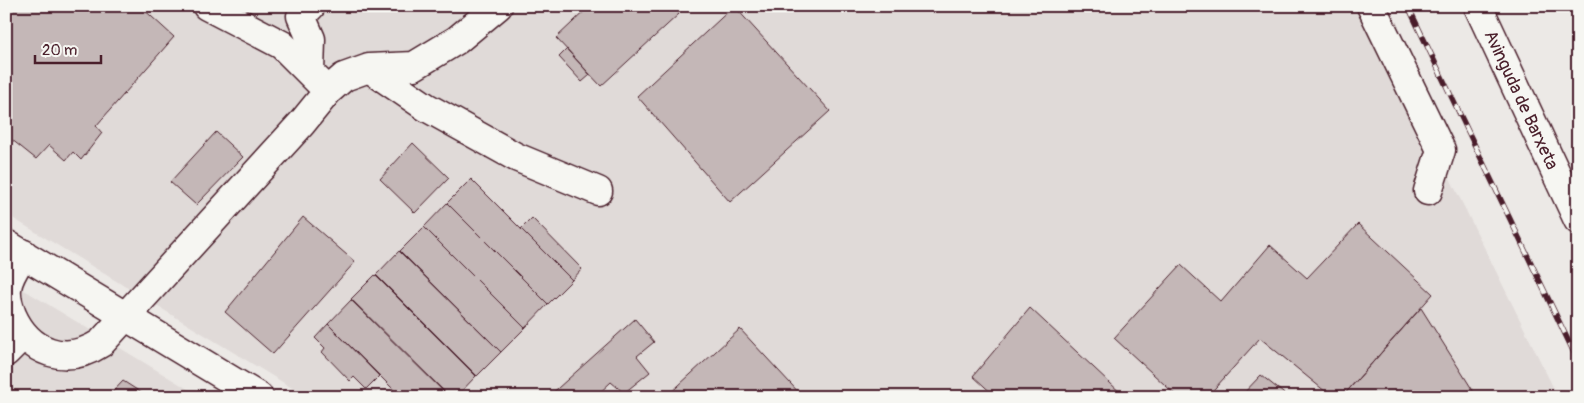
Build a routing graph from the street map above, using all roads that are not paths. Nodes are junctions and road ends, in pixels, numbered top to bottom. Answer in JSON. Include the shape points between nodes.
{"nodes":[{"id":1,"x":206,"y":6,"type":"edge"},
{"id":2,"x":498,"y":6,"type":"edge"},
{"id":3,"x":1371,"y":6,"type":"edge"},
{"id":4,"x":1478,"y":6,"type":"edge"},
{"id":5,"x":301,"y":10,"type":"edge"},
{"id":6,"x":369,"y":68,"type":"junction"},
{"id":7,"x":319,"y":82,"type":"junction"},
{"id":8,"x":598,"y":191,"type":"dead end"},
{"id":9,"x":1428,"y":191,"type":"dead end"},
{"id":10,"x":1578,"y":220,"type":"edge"},
{"id":11,"x":15,"y":249,"type":"edge"},
{"id":12,"x":7,"y":307,"type":"edge"},
{"id":13,"x":126,"y":315,"type":"junction"},
{"id":14,"x":15,"y":343,"type":"edge"},
{"id":15,"x":259,"y":397,"type":"edge"}],
"edges":[{"from":1,"to":7,"type":"street","via":[[282,44]]},
{"from":2,"to":6,"type":"street","via":[[457,40],[414,66]]},
{"from":3,"to":9,"type":"street","via":[[1441,150]]},
{"from":4,"to":10,"type":"street","name":"Avinguda de Barxeta"},
{"from":5,"to":7,"type":"street"},
{"from":6,"to":7,"type":"street"},
{"from":6,"to":8,"type":"street","via":[[426,107],[516,157]]},
{"from":7,"to":13,"type":"street","via":[[302,122]]},
{"from":11,"to":12,"type":"street","via":[[6,290]]},
{"from":11,"to":13,"type":"street"},
{"from":12,"to":14,"type":"street"},
{"from":13,"to":14,"type":"street","via":[[101,343],[81,354],[58,355],[35,345]]},
{"from":13,"to":15,"type":"street"}]}
